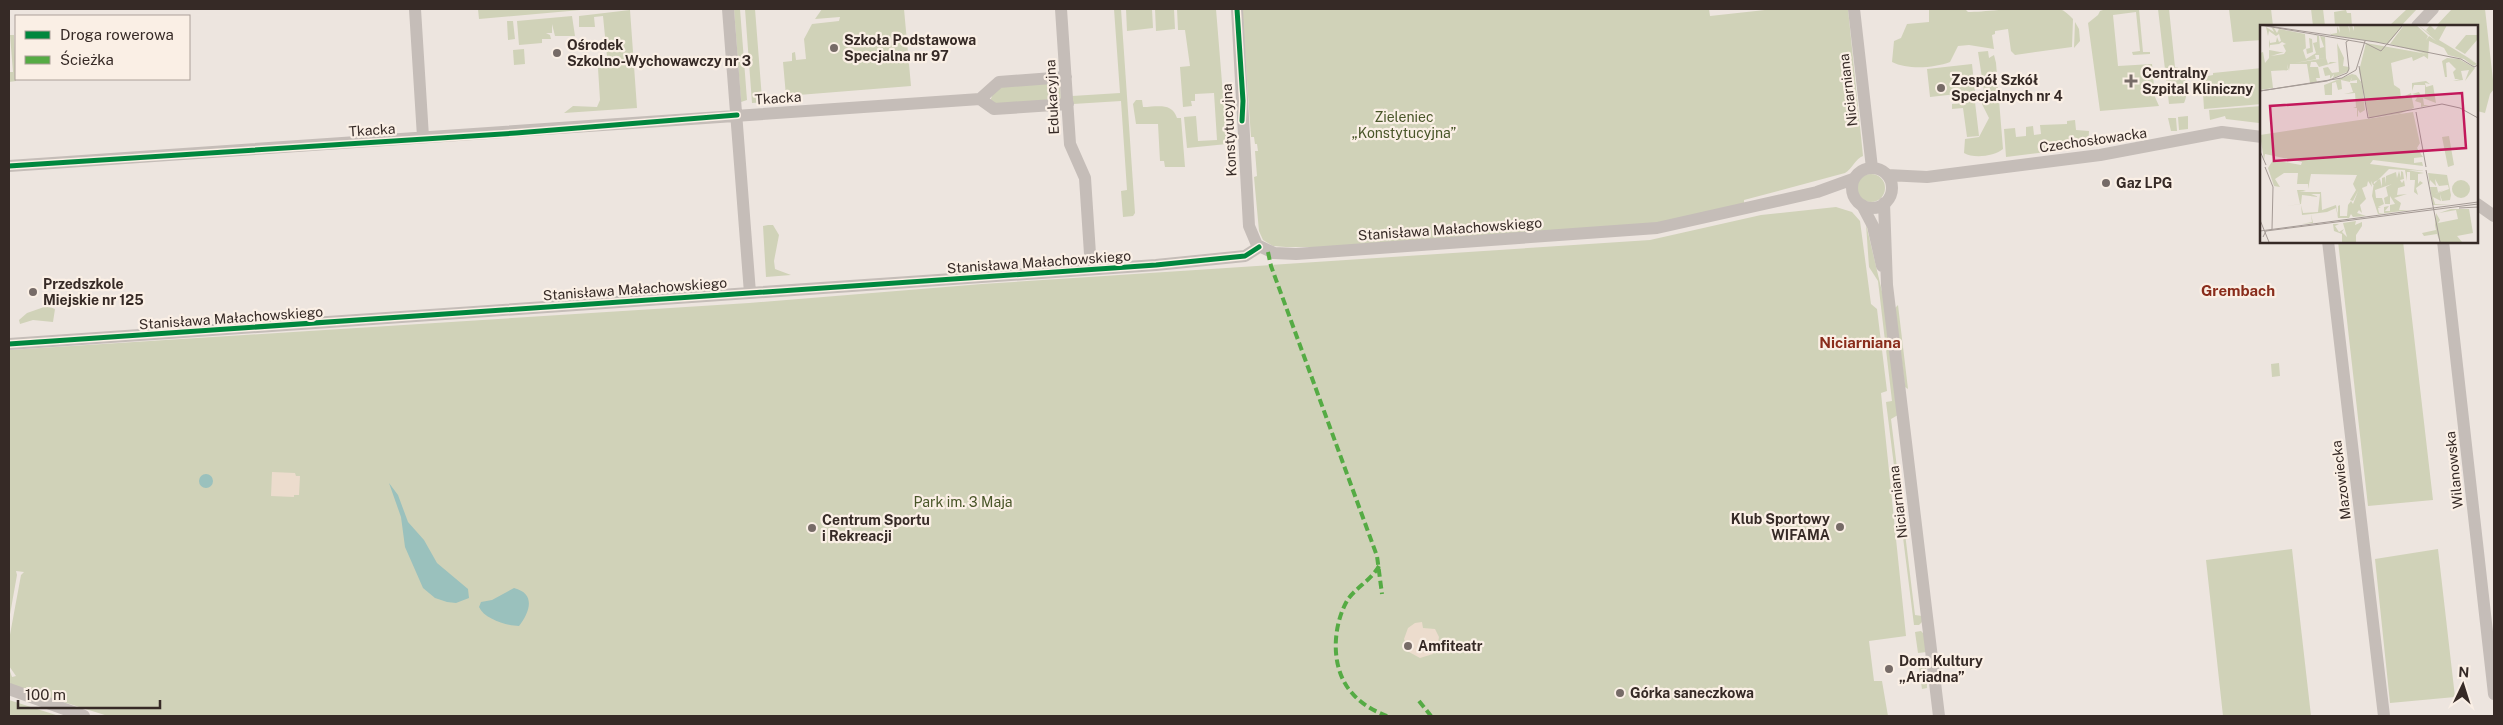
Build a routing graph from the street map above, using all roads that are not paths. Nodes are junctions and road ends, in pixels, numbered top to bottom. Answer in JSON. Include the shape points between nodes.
{"nodes":[{"id":1,"x":415,"y":9,"type":"edge"},
{"id":2,"x":728,"y":9,"type":"edge"},
{"id":3,"x":1061,"y":9,"type":"edge"},
{"id":4,"x":1237,"y":9,"type":"edge"},
{"id":5,"x":1854,"y":9,"type":"edge"},
{"id":6,"x":2433,"y":9,"type":"edge"},
{"id":7,"x":2418,"y":25,"type":"edge"},
{"id":8,"x":1066,"y":77,"type":"junction"},
{"id":9,"x":980,"y":99,"type":"junction"},
{"id":10,"x":1068,"y":104,"type":"junction"},
{"id":11,"x":737,"y":115,"type":"junction"},
{"id":12,"x":423,"y":137,"type":"junction"},
{"id":13,"x":2260,"y":137,"type":"edge"},
{"id":14,"x":9,"y":166,"type":"edge"},
{"id":15,"x":1872,"y":168,"type":"junction"},
{"id":16,"x":1887,"y":175,"type":"junction"},
{"id":17,"x":1927,"y":177,"type":"junction"},
{"id":18,"x":1854,"y":179,"type":"junction"},
{"id":19,"x":1817,"y":192,"type":"junction"},
{"id":20,"x":1853,"y":195,"type":"junction"},
{"id":21,"x":1887,"y":199,"type":"junction"},
{"id":22,"x":1862,"y":205,"type":"junction"},
{"id":23,"x":2478,"y":205,"type":"edge"},
{"id":24,"x":2494,"y":216,"type":"edge"},
{"id":25,"x":2328,"y":242,"type":"edge"},
{"id":26,"x":2443,"y":242,"type":"edge"},
{"id":27,"x":1259,"y":247,"type":"junction"},
{"id":28,"x":1091,"y":270,"type":"junction"},
{"id":29,"x":1887,"y":285,"type":"junction"},
{"id":30,"x":750,"y":292,"type":"junction"},
{"id":31,"x":9,"y":344,"type":"edge"},
{"id":32,"x":9,"y":690,"type":"edge"},
{"id":33,"x":2494,"y":694,"type":"edge"},
{"id":34,"x":84,"y":716,"type":"edge"},
{"id":35,"x":1939,"y":716,"type":"edge"},
{"id":36,"x":2384,"y":716,"type":"edge"}],
"edges":[{"from":1,"to":12,"type":"street"},
{"from":2,"to":11,"type":"street"},
{"from":3,"to":8,"type":"street","name":"Edukacyjna"},
{"from":4,"to":27,"type":"street","name":"Konstytucyjna","via":[[1249,226]]},
{"from":5,"to":15,"type":"street","name":"Niciarniana"},
{"from":6,"to":7,"type":"street"},
{"from":8,"to":9,"type":"street","via":[[999,82]]},
{"from":8,"to":10,"type":"street","name":"Edukacyjna"},
{"from":9,"to":10,"type":"street","name":"Tkacka","via":[[994,109]]},
{"from":9,"to":11,"type":"street","name":"Tkacka"},
{"from":10,"to":28,"type":"street","name":"Edukacyjna","via":[[1070,144],[1085,178]]},
{"from":11,"to":12,"type":"street","name":"Tkacka","via":[[516,133]]},
{"from":11,"to":30,"type":"street"},
{"from":12,"to":14,"type":"street","name":"Tkacka"},
{"from":13,"to":17,"type":"street","name":"Czechosłowacka","via":[[2222,132],[2109,154]]},
{"from":15,"to":16,"type":"street"},
{"from":15,"to":18,"type":"street","via":[[1861,171]]},
{"from":16,"to":17,"type":"street","name":"Czechosłowacka"},
{"from":16,"to":21,"type":"street","via":[[1891,184]]},
{"from":17,"to":21,"type":"street","name":"Czechosłowacka"},
{"from":18,"to":19,"type":"street","name":"Stanisława Małachowskiego"},
{"from":18,"to":20,"type":"street"},
{"from":19,"to":20,"type":"street","name":"Stanisława Małachowskiego"},
{"from":19,"to":27,"type":"street","name":"Stanisława Małachowskiego","via":[[1657,228],[1296,254],[1274,253]]},
{"from":20,"to":22,"type":"street"},
{"from":21,"to":22,"type":"street","via":[[1872,208]]},
{"from":21,"to":29,"type":"street","name":"Niciarniana"},
{"from":22,"to":29,"type":"street","name":"Niciarniana","via":[[1873,226]]},
{"from":23,"to":24,"type":"street"},
{"from":25,"to":36,"type":"street","name":"Mazowiecka"},
{"from":26,"to":33,"type":"street","name":"Wilanowska"},
{"from":27,"to":28,"type":"street","name":"Stanisława Małachowskiego","via":[[1245,256]]},
{"from":28,"to":30,"type":"street","name":"Stanisława Małachowskiego"},
{"from":29,"to":35,"type":"street","name":"Niciarniana"},
{"from":30,"to":31,"type":"street","name":"Stanisława Małachowskiego"},
{"from":32,"to":34,"type":"street"}]}
